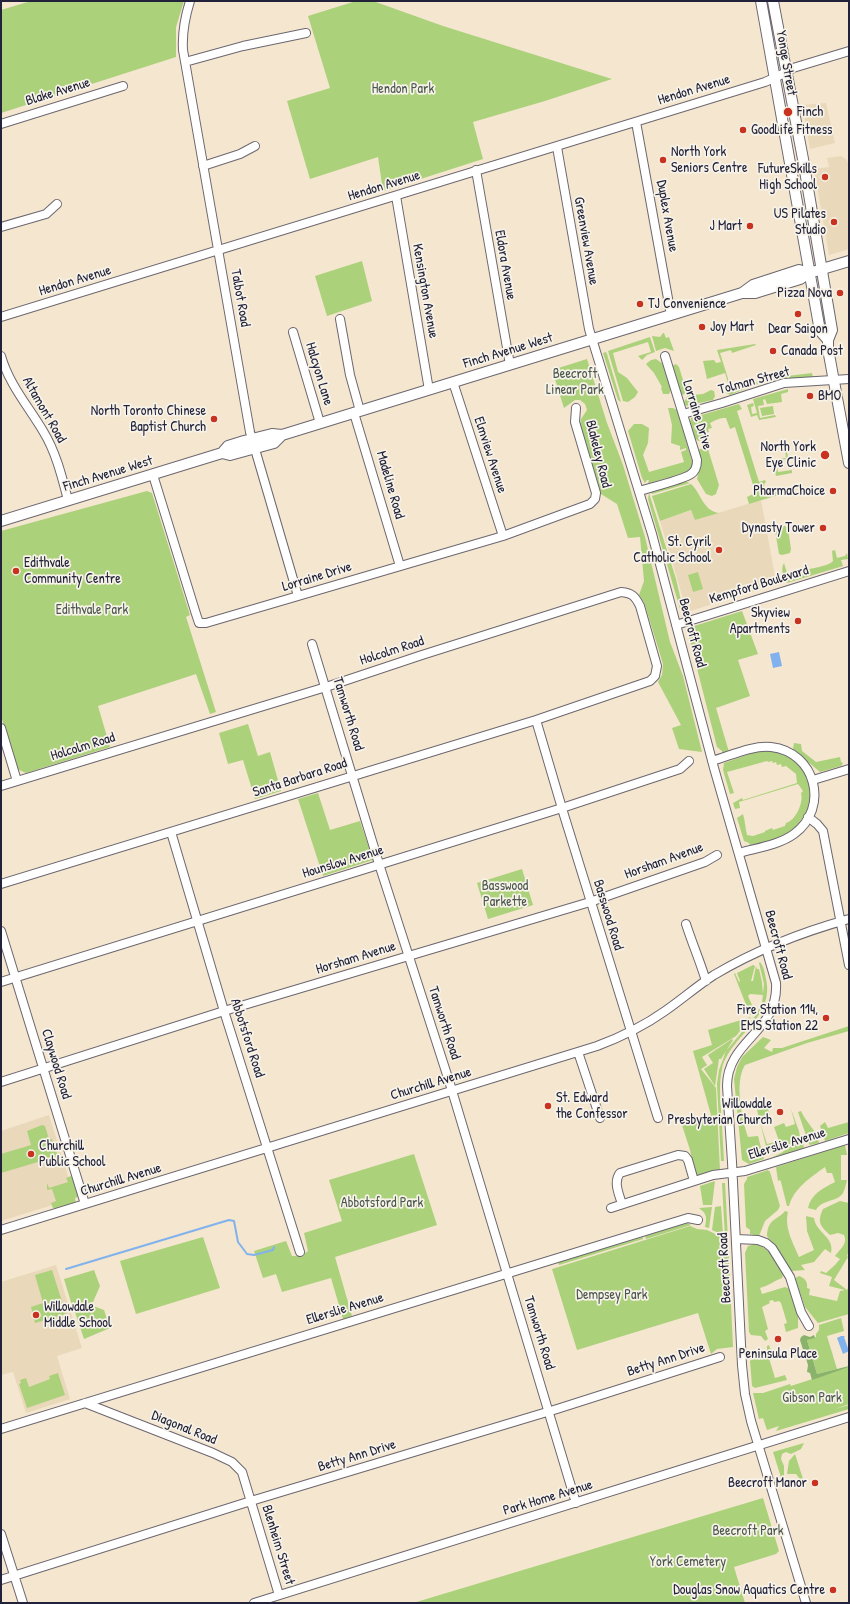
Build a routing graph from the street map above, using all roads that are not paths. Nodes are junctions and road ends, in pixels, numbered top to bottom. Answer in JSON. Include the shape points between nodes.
{"nodes":[{"id":1,"x":190,"y":1,"type":"edge"},
{"id":2,"x":761,"y":1,"type":"edge"},
{"id":3,"x":773,"y":1,"type":"edge"},
{"id":4,"x":306,"y":33,"type":"dead end"},
{"id":5,"x":849,"y":51,"type":"edge"},
{"id":6,"x":185,"y":62,"type":"junction"},
{"id":7,"x":787,"y":72,"type":"junction"},
{"id":8,"x":775,"y":77,"type":"junction"},
{"id":9,"x":123,"y":86,"type":"dead end"},
{"id":10,"x":636,"y":122,"type":"junction"},
{"id":11,"x":1,"y":124,"type":"edge"},
{"id":12,"x":255,"y":146,"type":"dead end"},
{"id":13,"x":556,"y":147,"type":"junction"},
{"id":14,"x":203,"y":166,"type":"junction"},
{"id":15,"x":476,"y":170,"type":"junction"},
{"id":16,"x":396,"y":196,"type":"junction"},
{"id":17,"x":57,"y":204,"type":"dead end"},
{"id":18,"x":1,"y":227,"type":"edge"},
{"id":19,"x":219,"y":251,"type":"junction"},
{"id":20,"x":849,"y":261,"type":"edge"},
{"id":21,"x":822,"y":270,"type":"junction"},
{"id":22,"x":810,"y":273,"type":"junction"},
{"id":23,"x":671,"y":315,"type":"junction"},
{"id":24,"x":1,"y":317,"type":"edge"},
{"id":25,"x":340,"y":319,"type":"dead end"},
{"id":26,"x":293,"y":332,"type":"dead end"},
{"id":27,"x":592,"y":340,"type":"junction"},
{"id":28,"x":828,"y":340,"type":"junction"},
{"id":29,"x":1,"y":356,"type":"edge"},
{"id":30,"x":665,"y":356,"type":"dead end"},
{"id":31,"x":510,"y":365,"type":"junction"},
{"id":32,"x":849,"y":379,"type":"edge"},
{"id":33,"x":834,"y":380,"type":"junction"},
{"id":34,"x":454,"y":382,"type":"junction"},
{"id":35,"x":429,"y":390,"type":"junction"},
{"id":36,"x":576,"y":408,"type":"dead end"},
{"id":37,"x":357,"y":412,"type":"junction"},
{"id":38,"x":683,"y":414,"type":"junction"},
{"id":39,"x":320,"y":423,"type":"junction"},
{"id":40,"x":253,"y":444,"type":"junction"},
{"id":41,"x":849,"y":463,"type":"edge"},
{"id":42,"x":153,"y":474,"type":"junction"},
{"id":43,"x":639,"y":491,"type":"junction"},
{"id":44,"x":68,"y":500,"type":"junction"},
{"id":45,"x":590,"y":504,"type":"joint"},
{"id":46,"x":1,"y":521,"type":"edge"},
{"id":47,"x":503,"y":536,"type":"junction"},
{"id":48,"x":400,"y":566,"type":"junction"},
{"id":49,"x":849,"y":571,"type":"edge"},
{"id":50,"x":298,"y":596,"type":"junction"},
{"id":51,"x":676,"y":625,"type":"junction"},
{"id":52,"x":648,"y":636,"type":"joint"},
{"id":53,"x":312,"y":644,"type":"dead end"},
{"id":54,"x":326,"y":687,"type":"junction"},
{"id":55,"x":536,"y":720,"type":"junction"},
{"id":56,"x":1,"y":728,"type":"edge"},
{"id":57,"x":689,"y":761,"type":"dead end"},
{"id":58,"x":712,"y":761,"type":"junction"},
{"id":59,"x":849,"y":769,"type":"edge"},
{"id":60,"x":353,"y":775,"type":"junction"},
{"id":61,"x":813,"y":780,"type":"junction"},
{"id":62,"x":17,"y":781,"type":"junction"},
{"id":63,"x":1,"y":786,"type":"edge"},
{"id":64,"x":562,"y":808,"type":"junction"},
{"id":65,"x":808,"y":817,"type":"junction"},
{"id":66,"x":170,"y":832,"type":"junction"},
{"id":67,"x":739,"y":854,"type":"junction"},
{"id":68,"x":717,"y":855,"type":"dead end"},
{"id":69,"x":380,"y":864,"type":"junction"},
{"id":70,"x":1,"y":884,"type":"edge"},
{"id":71,"x":590,"y":902,"type":"junction"},
{"id":72,"x":849,"y":919,"type":"edge"},
{"id":73,"x":197,"y":921,"type":"junction"},
{"id":74,"x":840,"y":922,"type":"junction"},
{"id":75,"x":686,"y":924,"type":"dead end"},
{"id":76,"x":1,"y":932,"type":"edge"},
{"id":77,"x":766,"y":948,"type":"junction"},
{"id":78,"x":408,"y":956,"type":"junction"},
{"id":79,"x":849,"y":965,"type":"edge"},
{"id":80,"x":15,"y":977,"type":"junction"},
{"id":81,"x":706,"y":981,"type":"junction"},
{"id":82,"x":1,"y":982,"type":"edge"},
{"id":83,"x":224,"y":1011,"type":"junction"},
{"id":84,"x":631,"y":1031,"type":"junction"},
{"id":85,"x":578,"y":1052,"type":"junction"},
{"id":86,"x":44,"y":1069,"type":"junction"},
{"id":87,"x":1,"y":1082,"type":"edge"},
{"id":88,"x":452,"y":1091,"type":"junction"},
{"id":89,"x":600,"y":1118,"type":"dead end"},
{"id":90,"x":658,"y":1118,"type":"dead end"},
{"id":91,"x":849,"y":1139,"type":"edge"},
{"id":92,"x":268,"y":1148,"type":"junction"},
{"id":93,"x":733,"y":1173,"type":"junction"},
{"id":94,"x":694,"y":1181,"type":"junction"},
{"id":95,"x":85,"y":1204,"type":"junction"},
{"id":96,"x":622,"y":1204,"type":"junction"},
{"id":97,"x":611,"y":1208,"type":"dead end"},
{"id":98,"x":698,"y":1220,"type":"dead end"},
{"id":99,"x":1,"y":1230,"type":"edge"},
{"id":100,"x":736,"y":1239,"type":"junction"},
{"id":101,"x":300,"y":1252,"type":"dead end"},
{"id":102,"x":508,"y":1274,"type":"junction"},
{"id":103,"x":809,"y":1326,"type":"dead end"},
{"id":104,"x":720,"y":1357,"type":"dead end"},
{"id":105,"x":85,"y":1403,"type":"junction"},
{"id":106,"x":549,"y":1411,"type":"junction"},
{"id":107,"x":849,"y":1417,"type":"edge"},
{"id":108,"x":1,"y":1429,"type":"edge"},
{"id":109,"x":759,"y":1446,"type":"junction"},
{"id":110,"x":251,"y":1502,"type":"junction"},
{"id":111,"x":576,"y":1503,"type":"junction"},
{"id":112,"x":1,"y":1534,"type":"edge"},
{"id":113,"x":15,"y":1576,"type":"junction"},
{"id":114,"x":1,"y":1580,"type":"edge"},
{"id":115,"x":279,"y":1595,"type":"junction"},
{"id":116,"x":23,"y":1603,"type":"edge"},
{"id":117,"x":254,"y":1603,"type":"edge"},
{"id":118,"x":806,"y":1603,"type":"edge"}],
"edges":[{"from":1,"to":6,"type":"street","name":"Talbot Road","via":[[183,30]]},
{"from":2,"to":8,"type":"main road","name":"Yonge Street"},
{"from":3,"to":7,"type":"main road","name":"Yonge Street"},
{"from":4,"to":6,"type":"street","via":[[243,46]]},
{"from":5,"to":7,"type":"street","name":"Hendon Avenue"},
{"from":6,"to":14,"type":"street","name":"Talbot Road"},
{"from":7,"to":8,"type":"street","name":"Hendon Avenue"},
{"from":7,"to":21,"type":"main road","name":"Yonge Street"},
{"from":8,"to":10,"type":"street","name":"Hendon Avenue"},
{"from":8,"to":22,"type":"main road","name":"Yonge Street"},
{"from":9,"to":11,"type":"street","name":"Blake Avenue"},
{"from":10,"to":13,"type":"street","name":"Hendon Avenue"},
{"from":10,"to":23,"type":"street","name":"Duplex Avenue"},
{"from":12,"to":14,"type":"street","via":[[240,154]]},
{"from":13,"to":15,"type":"street","name":"Hendon Avenue"},
{"from":13,"to":27,"type":"street","name":"Greenview Avenue"},
{"from":14,"to":19,"type":"street","name":"Talbot Road"},
{"from":15,"to":16,"type":"street","name":"Hendon Avenue"},
{"from":15,"to":31,"type":"street","name":"Eldora Avenue"},
{"from":16,"to":19,"type":"street","name":"Hendon Avenue"},
{"from":16,"to":35,"type":"street","name":"Kensington Avenue"},
{"from":17,"to":18,"type":"street","via":[[46,214]]},
{"from":19,"to":24,"type":"street","name":"Hendon Avenue"},
{"from":19,"to":40,"type":"street","name":"Talbot Road"},
{"from":20,"to":21,"type":"main road","name":"Finch Avenue West"},
{"from":21,"to":22,"type":"main road","name":"Finch Avenue West"},
{"from":21,"to":28,"type":"main road","name":"Yonge Street","via":[[832,330]]},
{"from":22,"to":23,"type":"main road","name":"Finch Avenue West","via":[[800,280],[755,294],[742,293]]},
{"from":22,"to":28,"type":"main road","name":"Yonge Street","via":[[820,331]]},
{"from":23,"to":27,"type":"main road","name":"Finch Avenue West"},
{"from":25,"to":37,"type":"street","name":"Madeline Road"},
{"from":26,"to":39,"type":"street","name":"Halcyon Lane"},
{"from":27,"to":31,"type":"main road","name":"Finch Avenue West"},
{"from":27,"to":43,"type":"street","name":"Beecroft Road"},
{"from":28,"to":33,"type":"main road","name":"Yonge Street"},
{"from":29,"to":44,"type":"street","name":"Altamont Road","via":[[20,397],[44,432],[54,452]]},
{"from":30,"to":38,"type":"street","name":"Lorraine Drive"},
{"from":31,"to":34,"type":"main road","name":"Finch Avenue West"},
{"from":32,"to":33,"type":"street","name":"Tolman Street"},
{"from":33,"to":38,"type":"street","name":"Tolman Street","via":[[784,383]]},
{"from":33,"to":41,"type":"main road","name":"Yonge Street"},
{"from":34,"to":35,"type":"main road","name":"Finch Avenue West"},
{"from":34,"to":47,"type":"street","name":"Elmview Avenue"},
{"from":35,"to":37,"type":"main road","name":"Finch Avenue West"},
{"from":36,"to":45,"type":"street","name":"Blakeley Road","via":[[575,422],[596,493]]},
{"from":37,"to":39,"type":"main road","name":"Finch Avenue West"},
{"from":37,"to":48,"type":"street","name":"Madeline Road"},
{"from":38,"to":43,"type":"street","name":"Lorraine Drive","via":[[697,460],[695,469],[689,476]]},
{"from":39,"to":40,"type":"main road","name":"Finch Avenue West","via":[[282,435],[274,443]]},
{"from":40,"to":42,"type":"main road","name":"Finch Avenue West","via":[[230,455],[222,453]]},
{"from":40,"to":50,"type":"street","name":"Talbot Road"},
{"from":42,"to":44,"type":"main road","name":"Finch Avenue West"},
{"from":42,"to":50,"type":"street","name":"Lorraine Drive","via":[[199,623],[211,622]]},
{"from":43,"to":51,"type":"street","name":"Beecroft Road"},
{"from":44,"to":46,"type":"main road","name":"Finch Avenue West"},
{"from":45,"to":47,"type":"street","name":"Lorraine Drive"},
{"from":47,"to":48,"type":"street","name":"Lorraine Drive"},
{"from":48,"to":50,"type":"street","name":"Lorraine Drive"},
{"from":49,"to":51,"type":"street","name":"Kempford Boulevard"},
{"from":51,"to":58,"type":"street","name":"Beecroft Road"},
{"from":52,"to":54,"type":"street","name":"Holcolm Road","via":[[636,598],[629,593],[621,592]]},
{"from":52,"to":55,"type":"street","name":"Santa Barbara Road","via":[[657,666],[655,676],[650,681]]},
{"from":53,"to":54,"type":"street","name":"Tamworth Road"},
{"from":54,"to":60,"type":"street","name":"Tamworth Road"},
{"from":54,"to":62,"type":"street","name":"Holcolm Road"},
{"from":55,"to":60,"type":"street","name":"Santa Barbara Road"},
{"from":55,"to":64,"type":"street","name":"Basswood Road"},
{"from":56,"to":62,"type":"street"},
{"from":57,"to":64,"type":"street","name":"Hounslow Avenue","via":[[680,769]]},
{"from":58,"to":61,"type":"street","via":[[754,748],[775,748],[789,752],[799,759]]},
{"from":58,"to":67,"type":"street","name":"Beecroft Road"},
{"from":59,"to":61,"type":"street"},
{"from":60,"to":66,"type":"street","name":"Santa Barbara Road"},
{"from":60,"to":69,"type":"street","name":"Tamworth Road"},
{"from":61,"to":65,"type":"street","via":[[814,799]]},
{"from":62,"to":63,"type":"street","name":"Holcolm Road"},
{"from":64,"to":69,"type":"street","name":"Hounslow Avenue"},
{"from":64,"to":71,"type":"street","name":"Basswood Road"},
{"from":65,"to":67,"type":"street","via":[[789,837]]},
{"from":65,"to":74,"type":"street","via":[[822,831]]},
{"from":66,"to":70,"type":"street","name":"Santa Barbara Road"},
{"from":66,"to":73,"type":"street","name":"Abbotsford Road"},
{"from":67,"to":77,"type":"street","name":"Beecroft Road"},
{"from":68,"to":71,"type":"street","name":"Horsham Avenue","via":[[705,862]]},
{"from":69,"to":73,"type":"street","name":"Hounslow Avenue"},
{"from":69,"to":78,"type":"street","name":"Tamworth Road"},
{"from":71,"to":78,"type":"street","name":"Horsham Avenue"},
{"from":71,"to":84,"type":"street","name":"Basswood Road"},
{"from":72,"to":74,"type":"street","name":"Churchill Avenue"},
{"from":73,"to":80,"type":"street","name":"Hounslow Avenue"},
{"from":73,"to":83,"type":"street","name":"Abbotsford Road"},
{"from":74,"to":77,"type":"street","name":"Churchill Avenue"},
{"from":74,"to":79,"type":"street"},
{"from":75,"to":81,"type":"street"},
{"from":76,"to":80,"type":"street","name":"Claywood Road"},
{"from":77,"to":81,"type":"street","name":"Churchill Avenue"},
{"from":77,"to":93,"type":"street","name":"Beecroft Road","via":[[776,983],[774,1004],[766,1021],[735,1056],[727,1080]]},
{"from":78,"to":83,"type":"street","name":"Horsham Avenue"},
{"from":78,"to":88,"type":"street","name":"Tamworth Road"},
{"from":80,"to":82,"type":"street","name":"Hounslow Avenue"},
{"from":80,"to":86,"type":"street","name":"Claywood Road"},
{"from":81,"to":84,"type":"street","name":"Churchill Avenue","via":[[663,1013]]},
{"from":83,"to":86,"type":"street","name":"Horsham Avenue"},
{"from":83,"to":92,"type":"street","name":"Abbotsford Road"},
{"from":84,"to":85,"type":"street","name":"Churchill Avenue"},
{"from":84,"to":90,"type":"street","name":"Basswood Road"},
{"from":85,"to":88,"type":"street","name":"Churchill Avenue"},
{"from":85,"to":89,"type":"street"},
{"from":86,"to":87,"type":"street","name":"Horsham Avenue"},
{"from":86,"to":95,"type":"street","name":"Claywood Road"},
{"from":88,"to":92,"type":"street","name":"Churchill Avenue"},
{"from":88,"to":102,"type":"street","name":"Tamworth Road"},
{"from":91,"to":93,"type":"street","name":"Ellerslie Avenue"},
{"from":92,"to":95,"type":"street","name":"Churchill Avenue"},
{"from":92,"to":101,"type":"street","name":"Abbotsford Road"},
{"from":93,"to":94,"type":"street","name":"Ellerslie Avenue","via":[[713,1175]]},
{"from":93,"to":100,"type":"street","name":"Beecroft Road"},
{"from":94,"to":96,"type":"street","name":"Ellerslie Avenue"},
{"from":94,"to":96,"type":"street","via":[[688,1160],[684,1156],[620,1173],[616,1183]]},
{"from":95,"to":99,"type":"street","name":"Churchill Avenue"},
{"from":96,"to":97,"type":"street","name":"Ellerslie Avenue"},
{"from":98,"to":102,"type":"street","name":"Ellerslie Avenue","via":[[688,1218]]},
{"from":100,"to":103,"type":"street","via":[[758,1240],[772,1248],[790,1277]]},
{"from":100,"to":109,"type":"street","name":"Beecroft Road","via":[[743,1384]]},
{"from":102,"to":105,"type":"street","name":"Ellerslie Avenue"},
{"from":102,"to":106,"type":"street","name":"Tamworth Road"},
{"from":104,"to":106,"type":"street","name":"Betty Ann Drive"},
{"from":105,"to":108,"type":"street","name":"Ellerslie Avenue"},
{"from":105,"to":110,"type":"street","name":"Diagonal Road","via":[[232,1462],[242,1472]]},
{"from":106,"to":110,"type":"street","name":"Betty Ann Drive"},
{"from":106,"to":111,"type":"street","name":"Tamworth Road"},
{"from":107,"to":109,"type":"street","name":"Park Home Avenue"},
{"from":109,"to":111,"type":"street","name":"Park Home Avenue"},
{"from":109,"to":118,"type":"street","name":"Beecroft Road"},
{"from":110,"to":113,"type":"street","name":"Betty Ann Drive"},
{"from":110,"to":115,"type":"street","name":"Blenheim Street"},
{"from":111,"to":115,"type":"street","name":"Park Home Avenue"},
{"from":112,"to":113,"type":"street"},
{"from":113,"to":114,"type":"street","name":"Betty Ann Drive"},
{"from":113,"to":116,"type":"street"},
{"from":115,"to":117,"type":"street","name":"Park Home Avenue"}]}
